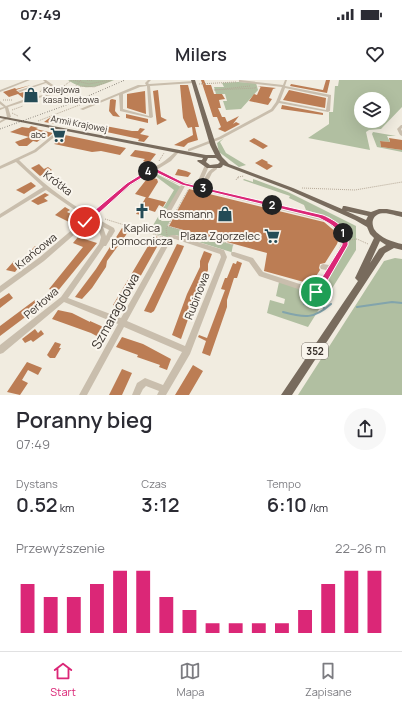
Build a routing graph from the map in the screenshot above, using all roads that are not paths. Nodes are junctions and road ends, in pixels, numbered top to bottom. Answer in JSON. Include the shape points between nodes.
{"nodes":[{"id":1,"x":29,"y":80,"type":"edge"},
{"id":2,"x":150,"y":80,"type":"edge"},
{"id":3,"x":286,"y":80,"type":"edge"},
{"id":4,"x":240,"y":81,"type":"road end"},
{"id":5,"x":46,"y":82,"type":"edge"},
{"id":6,"x":176,"y":82,"type":"edge"},
{"id":7,"x":194,"y":82,"type":"edge"},
{"id":8,"x":147,"y":85,"type":"junction"},
{"id":9,"x":284,"y":87,"type":"junction"},
{"id":10,"x":0,"y":91,"type":"edge"},
{"id":11,"x":19,"y":92,"type":"dead end"},
{"id":12,"x":121,"y":93,"type":"junction"},
{"id":13,"x":1,"y":101,"type":"edge"},
{"id":14,"x":24,"y":101,"type":"junction"},
{"id":15,"x":278,"y":102,"type":"junction"},
{"id":16,"x":30,"y":105,"type":"dead end"},
{"id":17,"x":6,"y":107,"type":"junction"},
{"id":18,"x":82,"y":109,"type":"dead end"},
{"id":19,"x":0,"y":110,"type":"edge"},
{"id":20,"x":0,"y":117,"type":"edge"},
{"id":21,"x":8,"y":119,"type":"junction"},
{"id":22,"x":0,"y":122,"type":"edge"},
{"id":23,"x":402,"y":126,"type":"edge"},
{"id":24,"x":61,"y":130,"type":"junction"},
{"id":25,"x":402,"y":135,"type":"edge"},
{"id":26,"x":212,"y":143,"type":"junction"},
{"id":27,"x":189,"y":150,"type":"dead end"},
{"id":28,"x":176,"y":153,"type":"junction"},
{"id":29,"x":16,"y":160,"type":"junction"},
{"id":30,"x":206,"y":161,"type":"junction"},
{"id":31,"x":219,"y":163,"type":"junction"},
{"id":32,"x":1,"y":166,"type":"edge"},
{"id":33,"x":153,"y":168,"type":"junction"},
{"id":34,"x":187,"y":186,"type":"junction"},
{"id":35,"x":46,"y":188,"type":"junction"},
{"id":36,"x":200,"y":188,"type":"junction"},
{"id":37,"x":291,"y":189,"type":"junction"},
{"id":38,"x":401,"y":213,"type":"edge"},
{"id":39,"x":372,"y":215,"type":"junction"},
{"id":40,"x":0,"y":216,"type":"edge"},
{"id":41,"x":91,"y":217,"type":"junction"},
{"id":42,"x":165,"y":217,"type":"dead end"},
{"id":43,"x":370,"y":226,"type":"junction"},
{"id":44,"x":168,"y":237,"type":"joint"},
{"id":45,"x":378,"y":237,"type":"junction"},
{"id":46,"x":392,"y":245,"type":"junction"},
{"id":47,"x":402,"y":248,"type":"edge"},
{"id":48,"x":233,"y":252,"type":"road end"},
{"id":49,"x":323,"y":267,"type":"dead end"},
{"id":50,"x":330,"y":268,"type":"junction"},
{"id":51,"x":0,"y":290,"type":"edge"},
{"id":52,"x":63,"y":299,"type":"junction"},
{"id":53,"x":344,"y":306,"type":"junction"},
{"id":54,"x":122,"y":322,"type":"junction"},
{"id":55,"x":0,"y":350,"type":"edge"},
{"id":56,"x":187,"y":351,"type":"junction"},
{"id":57,"x":162,"y":392,"type":"edge"},
{"id":58,"x":83,"y":395,"type":"edge"},
{"id":59,"x":136,"y":395,"type":"edge"},
{"id":60,"x":286,"y":395,"type":"edge"}],
"edges":[{"from":1,"to":10,"type":"street"},
{"from":2,"to":8,"type":"street"},
{"from":3,"to":9,"type":"street"},
{"from":4,"to":9,"type":"street"},
{"from":5,"to":11,"type":"street"},
{"from":5,"to":14,"type":"street","via":[[61,92]]},
{"from":6,"to":7,"type":"street"},
{"from":6,"to":8,"type":"street"},
{"from":7,"to":26,"type":"main road"},
{"from":8,"to":12,"type":"street"},
{"from":8,"to":12,"type":"street","via":[[151,117],[121,110]]},
{"from":9,"to":15,"type":"street"},
{"from":9,"to":15,"type":"street","via":[[330,96],[328,111]]},
{"from":12,"to":18,"type":"street"},
{"from":13,"to":17,"type":"street"},
{"from":14,"to":16,"type":"street"},
{"from":14,"to":17,"type":"street"},
{"from":15,"to":26,"type":"street","via":[[271,111]]},
{"from":17,"to":19,"type":"street"},
{"from":17,"to":21,"type":"street"},
{"from":20,"to":21,"type":"main road","name":"Armii Krajowej"},
{"from":21,"to":22,"type":"street"},
{"from":21,"to":24,"type":"main road","name":"Armii Krajowej"},
{"from":23,"to":25,"type":"street","via":[[399,129]]},
{"from":24,"to":28,"type":"main road","name":"Armii Krajowej"},
{"from":24,"to":29,"type":"street","via":[[35,151]]},
{"from":26,"to":27,"type":"street"},
{"from":26,"to":30,"type":"main road"},
{"from":26,"to":31,"type":"main road"},
{"from":28,"to":30,"type":"main road","name":"Armii Krajowej"},
{"from":28,"to":33,"type":"street","name":"Krańcowa","via":[[169,160]]},
{"from":29,"to":32,"type":"street"},
{"from":29,"to":35,"type":"street","name":"Krótka"},
{"from":30,"to":31,"type":"main road"},
{"from":30,"to":31,"type":"main road"},
{"from":30,"to":36,"type":"street"},
{"from":31,"to":36,"type":"street"},
{"from":31,"to":37,"type":"main road"},
{"from":33,"to":34,"type":"street"},
{"from":33,"to":41,"type":"street","name":"Krańcowa","via":[[128,184]]},
{"from":34,"to":36,"type":"street"},
{"from":34,"to":42,"type":"street"},
{"from":35,"to":40,"type":"street"},
{"from":35,"to":41,"type":"street","name":"Krótka"},
{"from":36,"to":50,"type":"street","via":[[327,218],[342,231],[346,239],[345,245]]},
{"from":37,"to":39,"type":"main road"},
{"from":37,"to":43,"type":"main road"},
{"from":38,"to":39,"type":"main road","via":[[381,211]]},
{"from":39,"to":43,"type":"main road","via":[[369,219]]},
{"from":41,"to":51,"type":"street","name":"Krańcowa","via":[[42,259]]},
{"from":41,"to":52,"type":"street","name":"Perłowa","via":[[101,220],[104,237],[102,246]]},
{"from":43,"to":45,"type":"main road"},
{"from":44,"to":54,"type":"street","name":"Szmaragdowa"},
{"from":44,"to":56,"type":"street","name":"Rubinowa","via":[[177,237],[222,252],[224,255]]},
{"from":45,"to":46,"type":"main road"},
{"from":45,"to":53,"type":"main road","number":"352","via":[[369,260]]},
{"from":46,"to":47,"type":"main road"},
{"from":46,"to":53,"type":"main road","number":"352","via":[[382,251]]},
{"from":48,"to":50,"type":"street","via":[[252,260],[261,274],[316,292]]},
{"from":49,"to":50,"type":"street"},
{"from":52,"to":54,"type":"street"},
{"from":52,"to":55,"type":"street","name":"Perłowa"},
{"from":53,"to":60,"type":"main road","number":"352"},
{"from":54,"to":56,"type":"street"},
{"from":54,"to":58,"type":"street","name":"Szmaragdowa"},
{"from":56,"to":57,"type":"street","name":"Rubinowa"},
{"from":57,"to":59,"type":"street","via":[[145,382]]}]}
